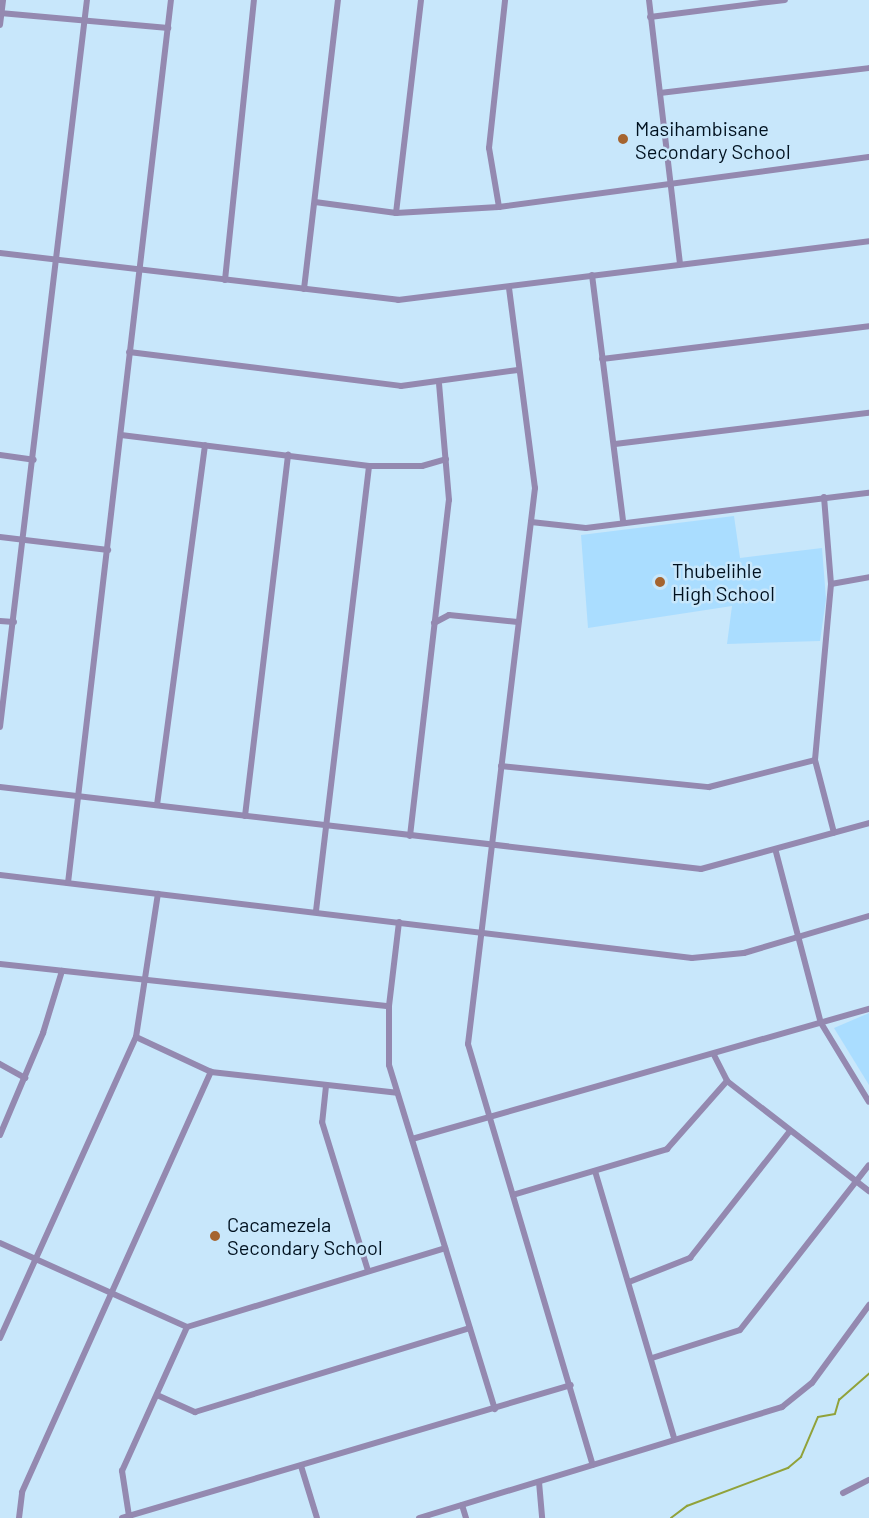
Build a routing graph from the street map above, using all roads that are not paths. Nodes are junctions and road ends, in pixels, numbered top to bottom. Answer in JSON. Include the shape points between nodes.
{"nodes":[{"id":1,"x":3,"y":0,"type":"edge"},
{"id":2,"x":87,"y":0,"type":"edge"},
{"id":3,"x":171,"y":0,"type":"edge"},
{"id":4,"x":254,"y":0,"type":"edge"},
{"id":5,"x":338,"y":0,"type":"edge"},
{"id":6,"x":421,"y":0,"type":"edge"},
{"id":7,"x":505,"y":0,"type":"edge"},
{"id":8,"x":649,"y":0,"type":"edge"},
{"id":9,"x":785,"y":0,"type":"edge"},
{"id":10,"x":733,"y":3,"type":"edge"},
{"id":11,"x":1,"y":13,"type":"edge"},
{"id":12,"x":651,"y":17,"type":"junction"},
{"id":13,"x":84,"y":24,"type":"junction"},
{"id":14,"x":0,"y":25,"type":"edge"},
{"id":15,"x":168,"y":28,"type":"junction"},
{"id":16,"x":869,"y":68,"type":"edge"},
{"id":17,"x":660,"y":93,"type":"junction"},
{"id":18,"x":869,"y":157,"type":"edge"},
{"id":19,"x":672,"y":181,"type":"junction"},
{"id":20,"x":315,"y":202,"type":"junction"},
{"id":21,"x":499,"y":207,"type":"junction"},
{"id":22,"x":396,"y":213,"type":"junction"},
{"id":23,"x":869,"y":241,"type":"edge"},
{"id":24,"x":0,"y":253,"type":"edge"},
{"id":25,"x":56,"y":260,"type":"junction"},
{"id":26,"x":680,"y":264,"type":"junction"},
{"id":27,"x":140,"y":269,"type":"junction"},
{"id":28,"x":592,"y":275,"type":"junction"},
{"id":29,"x":225,"y":280,"type":"junction"},
{"id":30,"x":509,"y":288,"type":"junction"},
{"id":31,"x":304,"y":289,"type":"junction"},
{"id":32,"x":869,"y":326,"type":"edge"},
{"id":33,"x":129,"y":352,"type":"junction"},
{"id":34,"x":602,"y":359,"type":"junction"},
{"id":35,"x":518,"y":370,"type":"junction"},
{"id":36,"x":439,"y":384,"type":"junction"},
{"id":37,"x":869,"y":413,"type":"edge"},
{"id":38,"x":121,"y":435,"type":"junction"},
{"id":39,"x":615,"y":444,"type":"junction"},
{"id":40,"x":206,"y":445,"type":"junction"},
{"id":41,"x":0,"y":455,"type":"edge"},
{"id":42,"x":288,"y":455,"type":"junction"},
{"id":43,"x":446,"y":459,"type":"junction"},
{"id":44,"x":34,"y":460,"type":"junction"},
{"id":45,"x":369,"y":466,"type":"junction"},
{"id":46,"x":869,"y":493,"type":"edge"},
{"id":47,"x":824,"y":498,"type":"junction"},
{"id":48,"x":531,"y":522,"type":"junction"},
{"id":49,"x":623,"y":522,"type":"junction"},
{"id":50,"x":0,"y":537,"type":"edge"},
{"id":51,"x":25,"y":539,"type":"junction"},
{"id":52,"x":108,"y":550,"type":"junction"},
{"id":53,"x":869,"y":577,"type":"edge"},
{"id":54,"x":831,"y":584,"type":"junction"},
{"id":55,"x":0,"y":621,"type":"edge"},
{"id":56,"x":14,"y":622,"type":"junction"},
{"id":57,"x":434,"y":622,"type":"junction"},
{"id":58,"x":518,"y":622,"type":"junction"},
{"id":59,"x":1,"y":705,"type":"edge"},
{"id":60,"x":0,"y":727,"type":"edge"},
{"id":61,"x":815,"y":760,"type":"junction"},
{"id":62,"x":501,"y":766,"type":"junction"},
{"id":63,"x":0,"y":787,"type":"edge"},
{"id":64,"x":78,"y":797,"type":"junction"},
{"id":65,"x":157,"y":805,"type":"junction"},
{"id":66,"x":245,"y":816,"type":"junction"},
{"id":67,"x":869,"y":823,"type":"edge"},
{"id":68,"x":329,"y":825,"type":"junction"},
{"id":69,"x":834,"y":833,"type":"junction"},
{"id":70,"x":410,"y":836,"type":"junction"},
{"id":71,"x":491,"y":846,"type":"junction"},
{"id":72,"x":776,"y":852,"type":"junction"},
{"id":73,"x":0,"y":875,"type":"edge"},
{"id":74,"x":68,"y":883,"type":"junction"},
{"id":75,"x":158,"y":894,"type":"junction"},
{"id":76,"x":316,"y":911,"type":"junction"},
{"id":77,"x":869,"y":916,"type":"edge"},
{"id":78,"x":399,"y":922,"type":"junction"},
{"id":79,"x":483,"y":934,"type":"junction"},
{"id":80,"x":799,"y":938,"type":"junction"},
{"id":81,"x":0,"y":964,"type":"edge"},
{"id":82,"x":62,"y":971,"type":"junction"},
{"id":83,"x":148,"y":979,"type":"junction"},
{"id":84,"x":389,"y":1006,"type":"junction"},
{"id":85,"x":869,"y":1009,"type":"edge"},
{"id":86,"x":821,"y":1023,"type":"junction"},
{"id":87,"x":136,"y":1037,"type":"junction"},
{"id":88,"x":714,"y":1055,"type":"junction"},
{"id":89,"x":0,"y":1064,"type":"edge"},
{"id":90,"x":211,"y":1072,"type":"junction"},
{"id":91,"x":24,"y":1078,"type":"junction"},
{"id":92,"x":727,"y":1081,"type":"junction"},
{"id":93,"x":326,"y":1086,"type":"junction"},
{"id":94,"x":397,"y":1094,"type":"junction"},
{"id":95,"x":869,"y":1102,"type":"edge"},
{"id":96,"x":490,"y":1116,"type":"junction"},
{"id":97,"x":789,"y":1132,"type":"junction"},
{"id":98,"x":0,"y":1135,"type":"edge"},
{"id":99,"x":412,"y":1139,"type":"junction"},
{"id":100,"x":869,"y":1165,"type":"edge"},
{"id":101,"x":595,"y":1171,"type":"junction"},
{"id":102,"x":856,"y":1182,"type":"junction"},
{"id":103,"x":869,"y":1191,"type":"edge"},
{"id":104,"x":513,"y":1195,"type":"junction"},
{"id":105,"x":0,"y":1243,"type":"edge"},
{"id":106,"x":445,"y":1248,"type":"junction"},
{"id":107,"x":34,"y":1261,"type":"junction"},
{"id":108,"x":368,"y":1271,"type":"junction"},
{"id":109,"x":628,"y":1282,"type":"junction"},
{"id":110,"x":113,"y":1294,"type":"junction"},
{"id":111,"x":869,"y":1305,"type":"edge"},
{"id":112,"x":188,"y":1327,"type":"junction"},
{"id":113,"x":470,"y":1328,"type":"junction"},
{"id":114,"x":0,"y":1338,"type":"edge"},
{"id":115,"x":652,"y":1358,"type":"junction"},
{"id":116,"x":571,"y":1385,"type":"junction"},
{"id":117,"x":157,"y":1395,"type":"junction"},
{"id":118,"x":495,"y":1409,"type":"junction"},
{"id":119,"x":674,"y":1437,"type":"junction"},
{"id":120,"x":593,"y":1465,"type":"junction"},
{"id":121,"x":301,"y":1466,"type":"junction"},
{"id":122,"x":869,"y":1480,"type":"edge"},
{"id":123,"x":539,"y":1482,"type":"junction"},
{"id":124,"x":843,"y":1493,"type":"dead end"},
{"id":125,"x":462,"y":1505,"type":"junction"},
{"id":126,"x":126,"y":1517,"type":"edge"},
{"id":127,"x":19,"y":1518,"type":"edge"},
{"id":128,"x":317,"y":1518,"type":"edge"},
{"id":129,"x":419,"y":1518,"type":"edge"},
{"id":130,"x":466,"y":1518,"type":"edge"},
{"id":131,"x":542,"y":1518,"type":"edge"}],
"edges":[{"from":1,"to":11,"type":"street"},
{"from":2,"to":13,"type":"street"},
{"from":3,"to":15,"type":"street"},
{"from":4,"to":29,"type":"street"},
{"from":5,"to":20,"type":"street"},
{"from":6,"to":22,"type":"street"},
{"from":7,"to":21,"type":"street","via":[[489,148]]},
{"from":8,"to":12,"type":"street"},
{"from":9,"to":10,"type":"street"},
{"from":10,"to":12,"type":"street"},
{"from":11,"to":13,"type":"street"},
{"from":11,"to":14,"type":"street"},
{"from":12,"to":17,"type":"street"},
{"from":13,"to":15,"type":"street"},
{"from":13,"to":25,"type":"street"},
{"from":15,"to":27,"type":"street"},
{"from":16,"to":17,"type":"street"},
{"from":17,"to":19,"type":"street"},
{"from":18,"to":19,"type":"street"},
{"from":19,"to":21,"type":"street"},
{"from":19,"to":26,"type":"street"},
{"from":20,"to":22,"type":"street"},
{"from":20,"to":31,"type":"street"},
{"from":21,"to":22,"type":"street"},
{"from":23,"to":26,"type":"street"},
{"from":24,"to":25,"type":"street"},
{"from":25,"to":27,"type":"street"},
{"from":25,"to":44,"type":"street"},
{"from":26,"to":28,"type":"street"},
{"from":27,"to":29,"type":"street"},
{"from":27,"to":33,"type":"street"},
{"from":28,"to":30,"type":"street"},
{"from":28,"to":34,"type":"street"},
{"from":29,"to":31,"type":"street"},
{"from":30,"to":31,"type":"street","via":[[398,300]]},
{"from":30,"to":35,"type":"street"},
{"from":32,"to":34,"type":"street"},
{"from":33,"to":36,"type":"street","via":[[381,385]]},
{"from":33,"to":38,"type":"street"},
{"from":34,"to":39,"type":"street"},
{"from":35,"to":36,"type":"street"},
{"from":35,"to":48,"type":"street","via":[[535,478]]},
{"from":36,"to":43,"type":"street"},
{"from":37,"to":39,"type":"street"},
{"from":38,"to":40,"type":"street"},
{"from":38,"to":52,"type":"street"},
{"from":39,"to":49,"type":"street"},
{"from":40,"to":42,"type":"street"},
{"from":40,"to":65,"type":"street"},
{"from":41,"to":44,"type":"street"},
{"from":42,"to":45,"type":"street"},
{"from":42,"to":66,"type":"street"},
{"from":43,"to":45,"type":"street","via":[[422,466]]},
{"from":43,"to":57,"type":"street","via":[[448,517]]},
{"from":44,"to":51,"type":"street"},
{"from":45,"to":68,"type":"street"},
{"from":46,"to":47,"type":"street"},
{"from":47,"to":49,"type":"street"},
{"from":47,"to":54,"type":"street"},
{"from":48,"to":49,"type":"street","via":[[580,528]]},
{"from":48,"to":58,"type":"street"},
{"from":50,"to":51,"type":"street"},
{"from":51,"to":52,"type":"street"},
{"from":51,"to":56,"type":"street"},
{"from":52,"to":64,"type":"street"},
{"from":53,"to":54,"type":"street"},
{"from":54,"to":61,"type":"street"},
{"from":55,"to":56,"type":"street"},
{"from":56,"to":59,"type":"street"},
{"from":57,"to":58,"type":"street","via":[[449,615]]},
{"from":57,"to":70,"type":"street"},
{"from":58,"to":62,"type":"street"},
{"from":59,"to":60,"type":"street"},
{"from":61,"to":62,"type":"street","via":[[709,787]]},
{"from":61,"to":69,"type":"street"},
{"from":62,"to":71,"type":"street"},
{"from":63,"to":64,"type":"street"},
{"from":64,"to":65,"type":"street"},
{"from":64,"to":74,"type":"street"},
{"from":65,"to":66,"type":"street"},
{"from":66,"to":68,"type":"street"},
{"from":67,"to":69,"type":"street"},
{"from":68,"to":70,"type":"street"},
{"from":68,"to":76,"type":"street"},
{"from":69,"to":72,"type":"street"},
{"from":70,"to":71,"type":"street"},
{"from":71,"to":72,"type":"street","via":[[700,869]]},
{"from":71,"to":79,"type":"street"},
{"from":72,"to":80,"type":"street"},
{"from":73,"to":74,"type":"street"},
{"from":74,"to":75,"type":"street"},
{"from":75,"to":76,"type":"street"},
{"from":75,"to":83,"type":"street"},
{"from":76,"to":78,"type":"street"},
{"from":77,"to":80,"type":"street"},
{"from":78,"to":79,"type":"street"},
{"from":78,"to":84,"type":"street"},
{"from":79,"to":80,"type":"street","via":[[692,958],[744,953]]},
{"from":79,"to":96,"type":"street","via":[[468,1044]]},
{"from":80,"to":86,"type":"street"},
{"from":81,"to":82,"type":"street"},
{"from":82,"to":83,"type":"street"},
{"from":82,"to":91,"type":"street"},
{"from":83,"to":84,"type":"street"},
{"from":83,"to":87,"type":"street"},
{"from":84,"to":94,"type":"street","via":[[387,1043]]},
{"from":85,"to":86,"type":"street"},
{"from":86,"to":88,"type":"street"},
{"from":86,"to":95,"type":"street"},
{"from":87,"to":90,"type":"street"},
{"from":87,"to":107,"type":"street"},
{"from":88,"to":92,"type":"street"},
{"from":88,"to":96,"type":"street"},
{"from":89,"to":91,"type":"street"},
{"from":90,"to":93,"type":"street"},
{"from":90,"to":110,"type":"street"},
{"from":91,"to":98,"type":"street"},
{"from":92,"to":97,"type":"street"},
{"from":92,"to":101,"type":"street","via":[[672,1146]]},
{"from":93,"to":94,"type":"street"},
{"from":93,"to":108,"type":"street","via":[[322,1122]]},
{"from":94,"to":99,"type":"street"},
{"from":96,"to":99,"type":"street"},
{"from":96,"to":104,"type":"street"},
{"from":97,"to":102,"type":"street"},
{"from":97,"to":109,"type":"street","via":[[690,1258]]},
{"from":99,"to":106,"type":"street"},
{"from":100,"to":102,"type":"street"},
{"from":101,"to":104,"type":"street"},
{"from":101,"to":109,"type":"street"},
{"from":102,"to":103,"type":"street"},
{"from":102,"to":115,"type":"street","via":[[740,1330]]},
{"from":104,"to":116,"type":"street"},
{"from":105,"to":107,"type":"street"},
{"from":106,"to":108,"type":"street"},
{"from":106,"to":113,"type":"street"},
{"from":107,"to":110,"type":"street"},
{"from":107,"to":114,"type":"street"},
{"from":108,"to":112,"type":"street"},
{"from":109,"to":115,"type":"street"},
{"from":110,"to":112,"type":"street"},
{"from":110,"to":127,"type":"street","via":[[22,1492]]},
{"from":111,"to":119,"type":"street","via":[[792,1402]]},
{"from":112,"to":117,"type":"street"},
{"from":113,"to":117,"type":"street","via":[[195,1412]]},
{"from":113,"to":118,"type":"street"},
{"from":115,"to":119,"type":"street"},
{"from":116,"to":118,"type":"street"},
{"from":116,"to":120,"type":"street"},
{"from":117,"to":126,"type":"street","via":[[122,1471]]},
{"from":118,"to":121,"type":"street"},
{"from":119,"to":120,"type":"street"},
{"from":120,"to":123,"type":"street"},
{"from":121,"to":126,"type":"street"},
{"from":121,"to":128,"type":"street"},
{"from":122,"to":124,"type":"street"},
{"from":123,"to":125,"type":"street"},
{"from":123,"to":131,"type":"street"},
{"from":125,"to":129,"type":"street"},
{"from":125,"to":130,"type":"street"}]}
